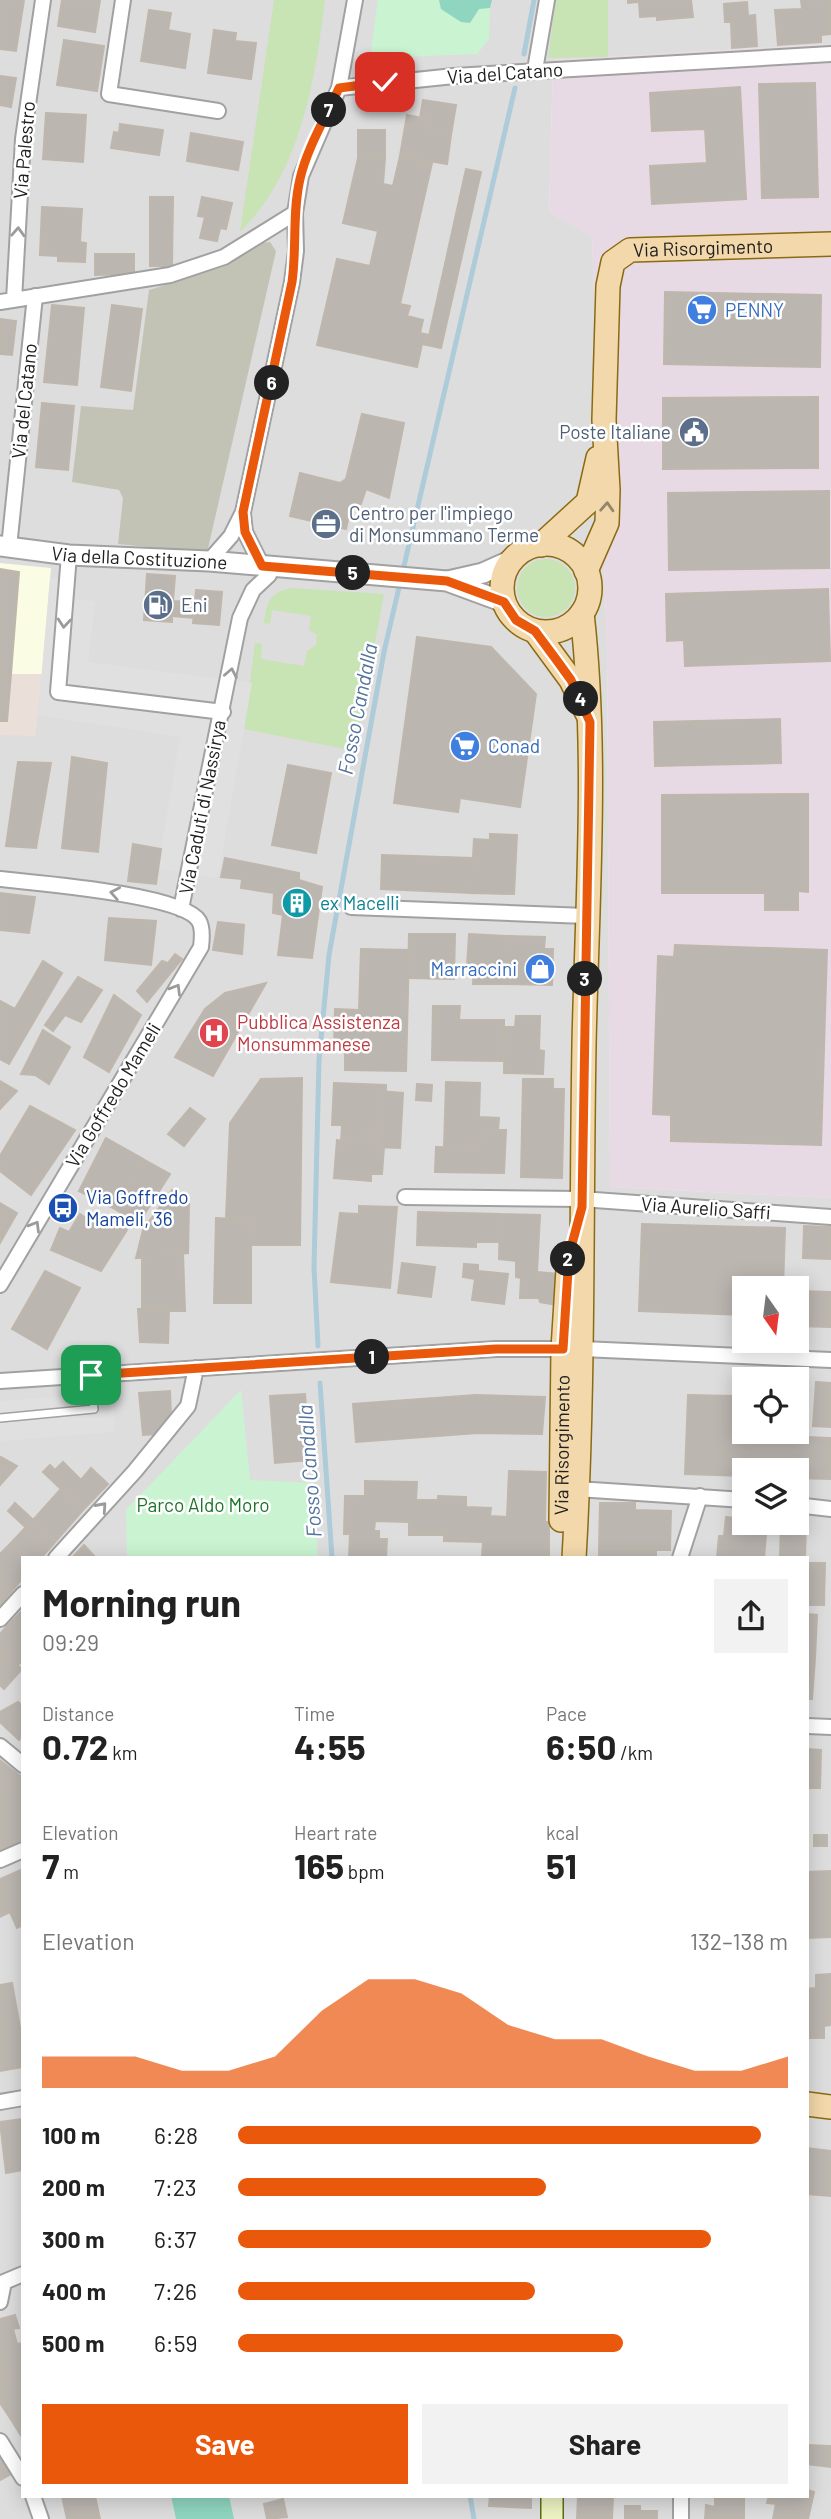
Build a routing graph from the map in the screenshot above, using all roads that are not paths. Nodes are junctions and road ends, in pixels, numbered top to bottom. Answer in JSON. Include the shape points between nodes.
{"nodes":[{"id":1,"x":43,"y":0,"type":"edge"},
{"id":2,"x":123,"y":0,"type":"edge"},
{"id":3,"x":355,"y":0,"type":"edge"},
{"id":4,"x":547,"y":0,"type":"edge"},
{"id":5,"x":831,"y":54,"type":"edge"},
{"id":6,"x":535,"y":70,"type":"junction"},
{"id":7,"x":339,"y":88,"type":"junction"},
{"id":8,"x":218,"y":111,"type":"dead end"},
{"id":9,"x":295,"y":214,"type":"junction"},
{"id":10,"x":831,"y":244,"type":"edge"},
{"id":11,"x":35,"y":296,"type":"junction"},
{"id":12,"x":7,"y":301,"type":"edge"},
{"id":13,"x":604,"y":420,"type":"junction"},
{"id":14,"x":243,"y":512,"type":"junction"},
{"id":15,"x":541,"y":545,"type":"junction"},
{"id":16,"x":5,"y":546,"type":"edge"},
{"id":17,"x":69,"y":555,"type":"junction"},
{"id":18,"x":132,"y":558,"type":"junction"},
{"id":19,"x":512,"y":560,"type":"junction"},
{"id":20,"x":209,"y":561,"type":"junction"},
{"id":21,"x":265,"y":570,"type":"junction"},
{"id":22,"x":586,"y":571,"type":"junction"},
{"id":23,"x":447,"y":581,"type":"junction"},
{"id":24,"x":504,"y":602,"type":"junction"},
{"id":25,"x":582,"y":613,"type":"junction"},
{"id":26,"x":535,"y":631,"type":"junction"},
{"id":27,"x":223,"y":712,"type":"junction"},
{"id":28,"x":590,"y":722,"type":"junction"},
{"id":29,"x":0,"y":879,"type":"edge"},
{"id":30,"x":351,"y":907,"type":"dead end"},
{"id":31,"x":181,"y":909,"type":"junction"},
{"id":32,"x":586,"y":916,"type":"junction"},
{"id":33,"x":405,"y":1197,"type":"dead end"},
{"id":34,"x":579,"y":1211,"type":"junction"},
{"id":35,"x":831,"y":1217,"type":"edge"},
{"id":36,"x":0,"y":1285,"type":"edge"},
{"id":37,"x":572,"y":1349,"type":"junction"},
{"id":38,"x":831,"y":1360,"type":"edge"},
{"id":39,"x":196,"y":1368,"type":"junction"},
{"id":40,"x":91,"y":1375,"type":"junction"},
{"id":41,"x":0,"y":1381,"type":"edge"},
{"id":42,"x":0,"y":1418,"type":"edge"},
{"id":43,"x":577,"y":1489,"type":"junction"},
{"id":44,"x":701,"y":1496,"type":"junction"},
{"id":45,"x":732,"y":1499,"type":"edge"},
{"id":46,"x":809,"y":1506,"type":"edge"},
{"id":47,"x":831,"y":1509,"type":"edge"},
{"id":48,"x":573,"y":1553,"type":"edge"},
{"id":49,"x":58,"y":1556,"type":"edge"},
{"id":50,"x":681,"y":1556,"type":"edge"},
{"id":51,"x":21,"y":1596,"type":"edge"},
{"id":52,"x":0,"y":1619,"type":"edge"},
{"id":53,"x":809,"y":1726,"type":"edge"},
{"id":54,"x":831,"y":1727,"type":"edge"},
{"id":55,"x":0,"y":1746,"type":"edge"},
{"id":56,"x":21,"y":1763,"type":"edge"},
{"id":57,"x":21,"y":1851,"type":"edge"},
{"id":58,"x":0,"y":1860,"type":"edge"},
{"id":59,"x":21,"y":2098,"type":"edge"},
{"id":60,"x":0,"y":2102,"type":"edge"},
{"id":61,"x":809,"y":2104,"type":"edge"},
{"id":62,"x":831,"y":2107,"type":"edge"},
{"id":63,"x":21,"y":2275,"type":"edge"},
{"id":64,"x":0,"y":2302,"type":"edge"},
{"id":65,"x":0,"y":2441,"type":"edge"},
{"id":66,"x":21,"y":2475,"type":"edge"},
{"id":67,"x":34,"y":2498,"type":"edge"},
{"id":68,"x":552,"y":2498,"type":"edge"},
{"id":69,"x":681,"y":2498,"type":"edge"},
{"id":70,"x":41,"y":2519,"type":"edge"},
{"id":71,"x":552,"y":2519,"type":"edge"},
{"id":72,"x":681,"y":2519,"type":"edge"}],
"edges":[{"from":12,"to":1,"type":"street","name":"Via Palestro","one_way":true},
{"from":2,"to":8,"type":"street","via":[[109,94]]},
{"from":3,"to":7,"type":"street"},
{"from":4,"to":6,"type":"street"},
{"from":5,"to":6,"type":"street","name":"Via del Catano"},
{"from":6,"to":7,"type":"street","name":"Via del Catano"},
{"from":7,"to":9,"type":"street","via":[[301,176]]},
{"from":9,"to":11,"type":"street","via":[[224,257],[170,275]]},
{"from":9,"to":14,"type":"street","via":[[292,282]]},
{"from":10,"to":13,"type":"main road","name":"Via Risorgimento","via":[[630,250],[613,262],[608,286]]},
{"from":11,"to":12,"type":"street"},
{"from":11,"to":16,"type":"street","name":"Via del Catano"},
{"from":13,"to":15,"type":"main road","name":"Via Risorgimento","via":[[588,502]]},
{"from":22,"to":13,"type":"main road","name":"Via Risorgimento","one_way":true,"via":[[607,523]]},
{"from":14,"to":20,"type":"street","via":[[231,536]]},
{"from":14,"to":21,"type":"street","via":[[245,532]]},
{"from":15,"to":19,"type":"main road","name":"Via Risorgimento"},
{"from":15,"to":22,"type":"main road","via":[[568,551]]},
{"from":16,"to":17,"type":"street","name":"Via della Costituzione"},
{"from":17,"to":18,"type":"street","name":"Via della Costituzione"},
{"from":17,"to":27,"type":"street","name":"Via Caduti di Nassirya","one_way":true,"via":[[58,692]]},
{"from":18,"to":20,"type":"street","name":"Via della Costituzione"},
{"from":18,"to":21,"type":"street","via":[[153,569]]},
{"from":19,"to":23,"type":"street","name":"Via della Costituzione","via":[[484,573]]},
{"from":19,"to":24,"type":"main road","via":[[502,587]]},
{"from":20,"to":21,"type":"street","name":"Via della Costituzione"},
{"from":21,"to":23,"type":"street","name":"Via della Costituzione","via":[[298,568]]},
{"from":27,"to":21,"type":"street","one_way":true,"via":[[245,603]]},
{"from":22,"to":25,"type":"main road","name":"Via Risorgimento","via":[[589,593]]},
{"from":23,"to":24,"type":"street","name":"Via della Costituzione"},
{"from":24,"to":26,"type":"main road","name":"Via Risorgimento","via":[[516,620]]},
{"from":25,"to":26,"type":"main road","via":[[556,631]]},
{"from":25,"to":28,"type":"main road","name":"Via Risorgimento"},
{"from":26,"to":28,"type":"main road","name":"Via Risorgimento","via":[[571,680]]},
{"from":27,"to":31,"type":"street","name":"Via Caduti di Nassirya"},
{"from":28,"to":32,"type":"main road","name":"Via Risorgimento"},
{"from":31,"to":29,"type":"street","one_way":true,"via":[[96,890]]},
{"from":30,"to":32,"type":"street"},
{"from":36,"to":31,"type":"street","name":"Via Goffredo Mameli","one_way":true,"via":[[201,947],[199,921]]},
{"from":32,"to":34,"type":"main road","name":"Via Risorgimento"},
{"from":33,"to":34,"type":"street","name":"Via Aurelio Saffi"},
{"from":34,"to":35,"type":"street","name":"Via Aurelio Saffi"},
{"from":34,"to":37,"type":"main road","name":"Via Risorgimento"},
{"from":37,"to":38,"type":"street"},
{"from":37,"to":39,"type":"street","via":[[496,1349]]},
{"from":37,"to":43,"type":"main road","name":"Via Risorgimento"},
{"from":37,"to":48,"type":"main road","via":[[569,1503]]},
{"from":39,"to":40,"type":"street"},
{"from":49,"to":39,"type":"street","one_way":true,"via":[[188,1406]]},
{"from":40,"to":41,"type":"street"},
{"from":40,"to":42,"type":"lane","via":[[94,1409]]},
{"from":43,"to":44,"type":"street"},
{"from":43,"to":48,"type":"main road","name":"Via Risorgimento"},
{"from":44,"to":45,"type":"street"},
{"from":44,"to":50,"type":"street"},
{"from":46,"to":47,"type":"street"},
{"from":51,"to":52,"type":"street"},
{"from":53,"to":54,"type":"street"},
{"from":55,"to":56,"type":"street"},
{"from":57,"to":58,"type":"street"},
{"from":59,"to":60,"type":"street"},
{"from":61,"to":62,"type":"main road"},
{"from":63,"to":64,"type":"street","via":[[4,2282]]},
{"from":65,"to":66,"type":"street"},
{"from":67,"to":70,"type":"street"},
{"from":68,"to":71,"type":"main road"},
{"from":69,"to":72,"type":"street"}]}
